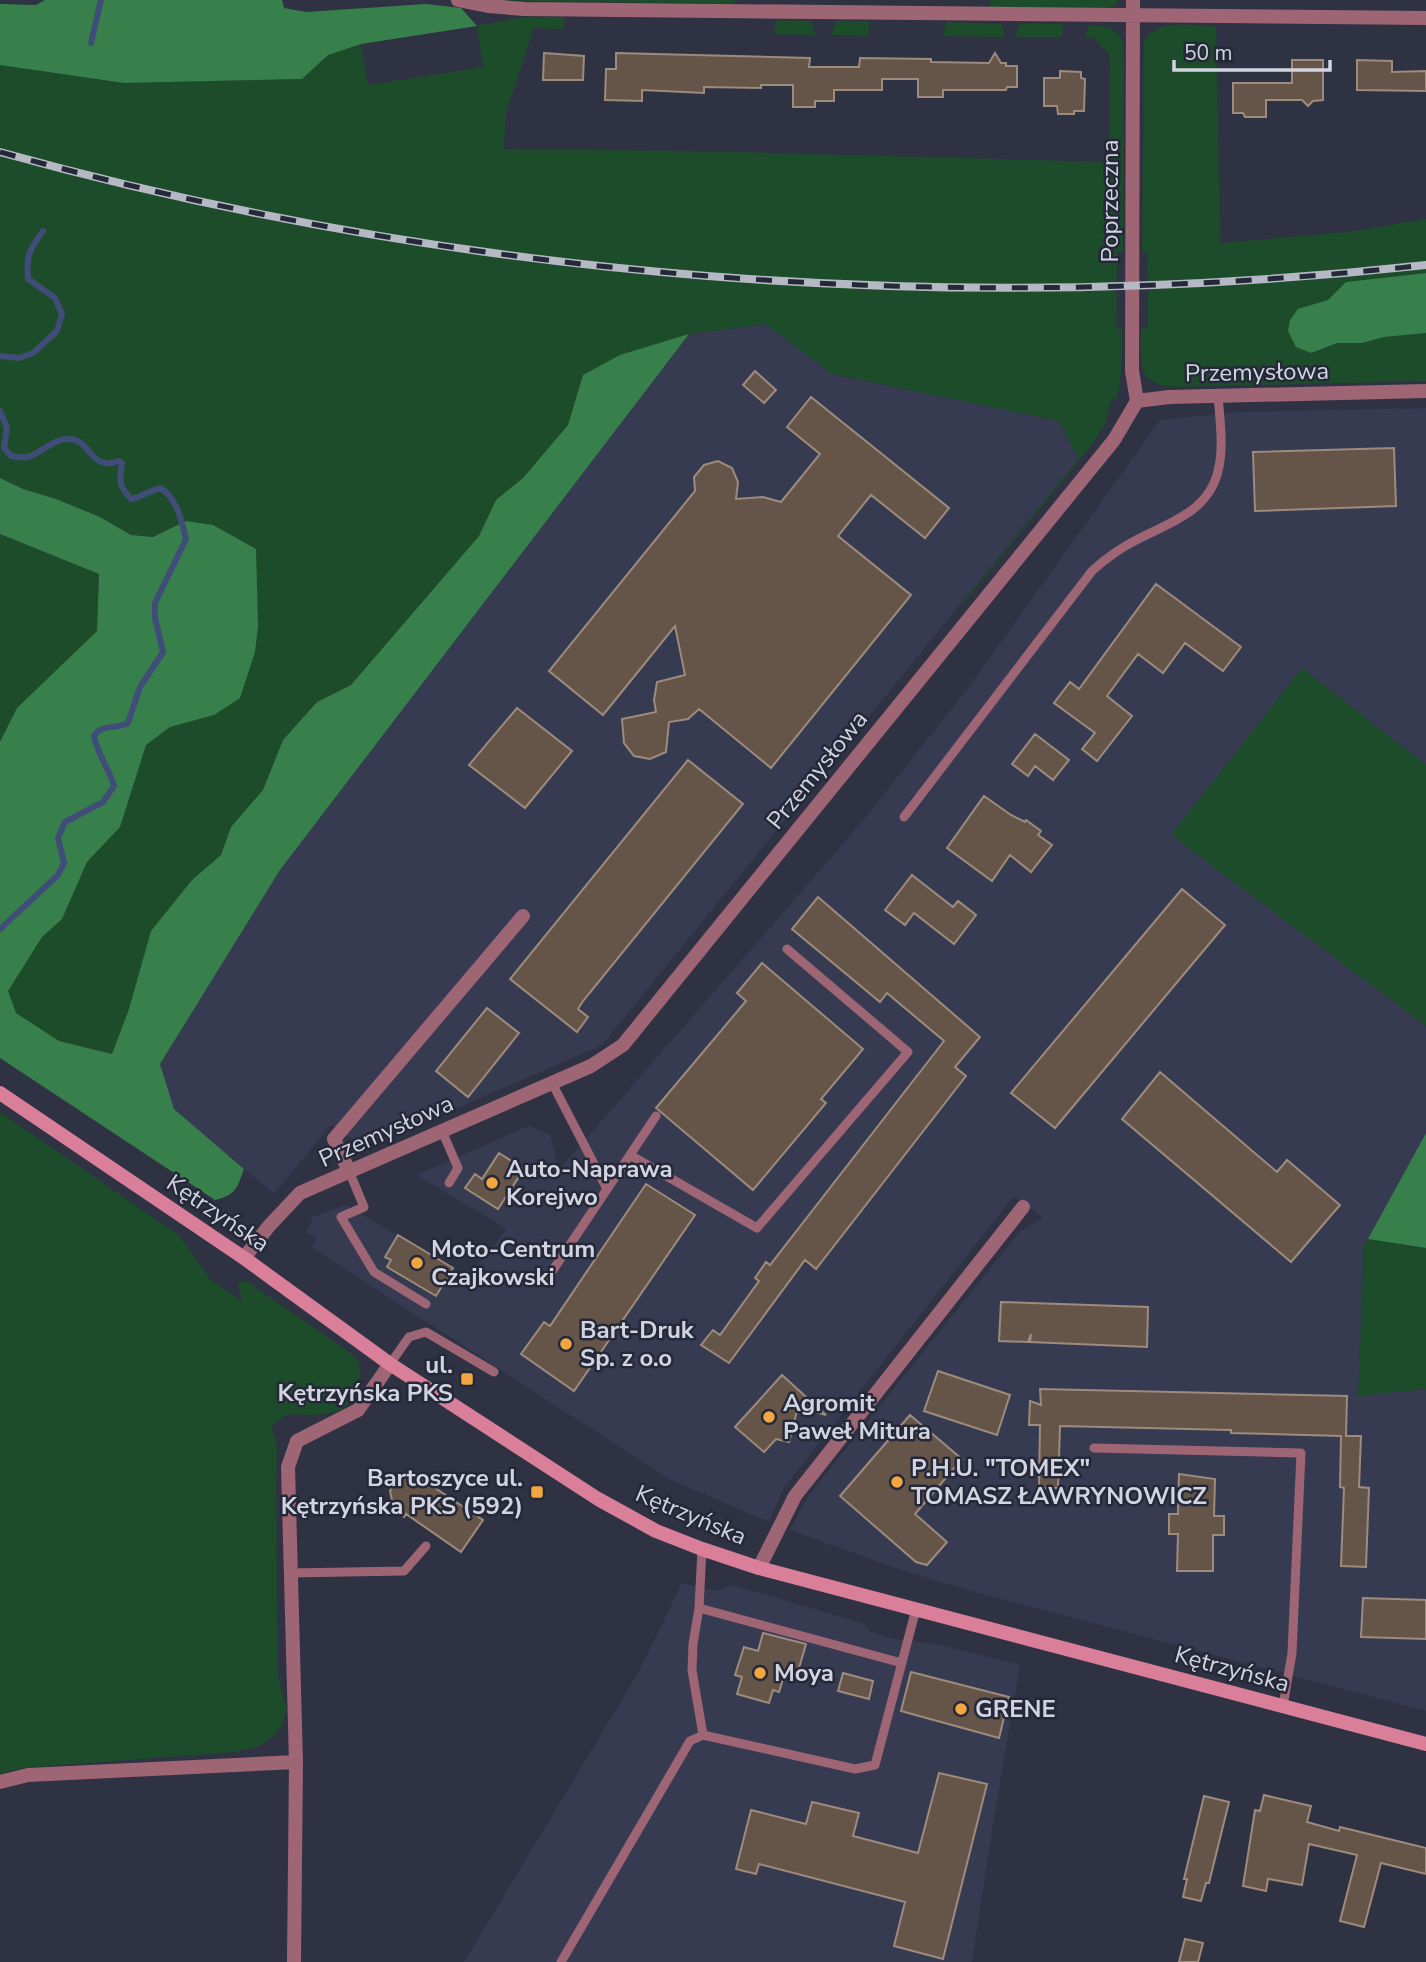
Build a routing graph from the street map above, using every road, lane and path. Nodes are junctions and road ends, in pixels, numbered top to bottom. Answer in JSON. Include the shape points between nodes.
{"nodes":[{"id":1,"x":458,"y":0,"type":"edge"},
{"id":2,"x":1133,"y":0,"type":"edge"},
{"id":3,"x":1133,"y":16,"type":"junction"},
{"id":4,"x":1426,"y":18,"type":"edge"},
{"id":5,"x":1426,"y":391,"type":"edge"},
{"id":6,"x":1218,"y":396,"type":"junction"},
{"id":7,"x":1137,"y":401,"type":"junction"},
{"id":8,"x":904,"y":817,"type":"dead end"},
{"id":9,"x":523,"y":916,"type":"dead end"},
{"id":10,"x":787,"y":949,"type":"dead end"},
{"id":11,"x":552,"y":1083,"type":"junction"},
{"id":12,"x":0,"y":1093,"type":"edge"},
{"id":13,"x":656,"y":1116,"type":"dead end"},
{"id":14,"x":442,"y":1131,"type":"junction"},
{"id":15,"x":630,"y":1155,"type":"junction"},
{"id":16,"x":349,"y":1171,"type":"junction"},
{"id":17,"x":449,"y":1183,"type":"dead end"},
{"id":18,"x":607,"y":1189,"type":"junction"},
{"id":19,"x":1023,"y":1207,"type":"dead end"},
{"id":20,"x":244,"y":1258,"type":"junction"},
{"id":21,"x":545,"y":1282,"type":"dead end"},
{"id":22,"x":426,"y":1304,"type":"dead end"},
{"id":23,"x":390,"y":1364,"type":"junction"},
{"id":24,"x":494,"y":1372,"type":"dead end"},
{"id":25,"x":1094,"y":1448,"type":"dead end"},
{"id":26,"x":426,"y":1546,"type":"dead end"},
{"id":27,"x":702,"y":1549,"type":"junction"},
{"id":28,"x":760,"y":1568,"type":"junction"},
{"id":29,"x":290,"y":1573,"type":"junction"},
{"id":30,"x":699,"y":1608,"type":"junction"},
{"id":31,"x":916,"y":1609,"type":"junction"},
{"id":32,"x":902,"y":1663,"type":"junction"},
{"id":33,"x":1283,"y":1706,"type":"junction"},
{"id":34,"x":703,"y":1735,"type":"junction"},
{"id":35,"x":1426,"y":1744,"type":"edge"},
{"id":36,"x":296,"y":1762,"type":"junction"},
{"id":37,"x":0,"y":1782,"type":"edge"},
{"id":38,"x":293,"y":1962,"type":"edge"},
{"id":39,"x":561,"y":1962,"type":"edge"}],
"edges":[{"from":1,"to":3,"type":"street","via":[[524,9]]},
{"from":2,"to":3,"type":"street","name":"Poprzeczna"},
{"from":3,"to":4,"type":"street"},
{"from":3,"to":7,"type":"street","name":"Poprzeczna","via":[[1132,371]]},
{"from":5,"to":6,"type":"street","name":"Przemysłowa"},
{"from":6,"to":7,"type":"street","name":"Przemysłowa"},
{"from":6,"to":8,"type":"lane","via":[[1219,470],[1204,500],[1176,521],[1122,547],[1092,571]]},
{"from":7,"to":11,"type":"street","name":"Przemysłowa","via":[[1114,440],[623,1045]]},
{"from":9,"to":16,"type":"street","via":[[334,1139]]},
{"from":10,"to":15,"type":"lane","via":[[908,1052],[757,1228]]},
{"from":11,"to":14,"type":"street","name":"Przemysłowa"},
{"from":11,"to":18,"type":"lane"},
{"from":12,"to":20,"type":"main road","name":"Kętrzyńska"},
{"from":13,"to":15,"type":"lane"},
{"from":14,"to":16,"type":"street","name":"Przemysłowa"},
{"from":14,"to":17,"type":"lane","via":[[458,1168]]},
{"from":15,"to":18,"type":"lane"},
{"from":16,"to":20,"type":"street","name":"Przemysłowa","via":[[300,1193]]},
{"from":16,"to":22,"type":"lane","via":[[364,1207],[341,1217],[374,1272]]},
{"from":18,"to":21,"type":"lane"},
{"from":19,"to":28,"type":"street","via":[[795,1496]]},
{"from":20,"to":23,"type":"main road","name":"Kętrzyńska"},
{"from":23,"to":24,"type":"lane","via":[[409,1337],[426,1332]]},
{"from":23,"to":27,"type":"main road","name":"Kętrzyńska","via":[[598,1499],[656,1531]]},
{"from":23,"to":29,"type":"street","via":[[358,1410],[296,1441],[288,1467]]},
{"from":25,"to":33,"type":"lane","via":[[1301,1453],[1292,1653]]},
{"from":26,"to":29,"type":"lane","via":[[404,1571]]},
{"from":27,"to":28,"type":"main road","name":"Kętrzyńska"},
{"from":27,"to":30,"type":"lane"},
{"from":28,"to":31,"type":"main road","name":"Kętrzyńska"},
{"from":29,"to":36,"type":"street"},
{"from":30,"to":32,"type":"lane"},
{"from":30,"to":34,"type":"lane","via":[[692,1670]]},
{"from":31,"to":32,"type":"lane"},
{"from":31,"to":33,"type":"main road","name":"Kętrzyńska"},
{"from":32,"to":34,"type":"lane","via":[[874,1765],[855,1769]]},
{"from":33,"to":35,"type":"main road","name":"Kętrzyńska"},
{"from":34,"to":39,"type":"lane","via":[[690,1741],[681,1753]]},
{"from":36,"to":37,"type":"street","via":[[28,1775]]},
{"from":36,"to":38,"type":"street"}]}
